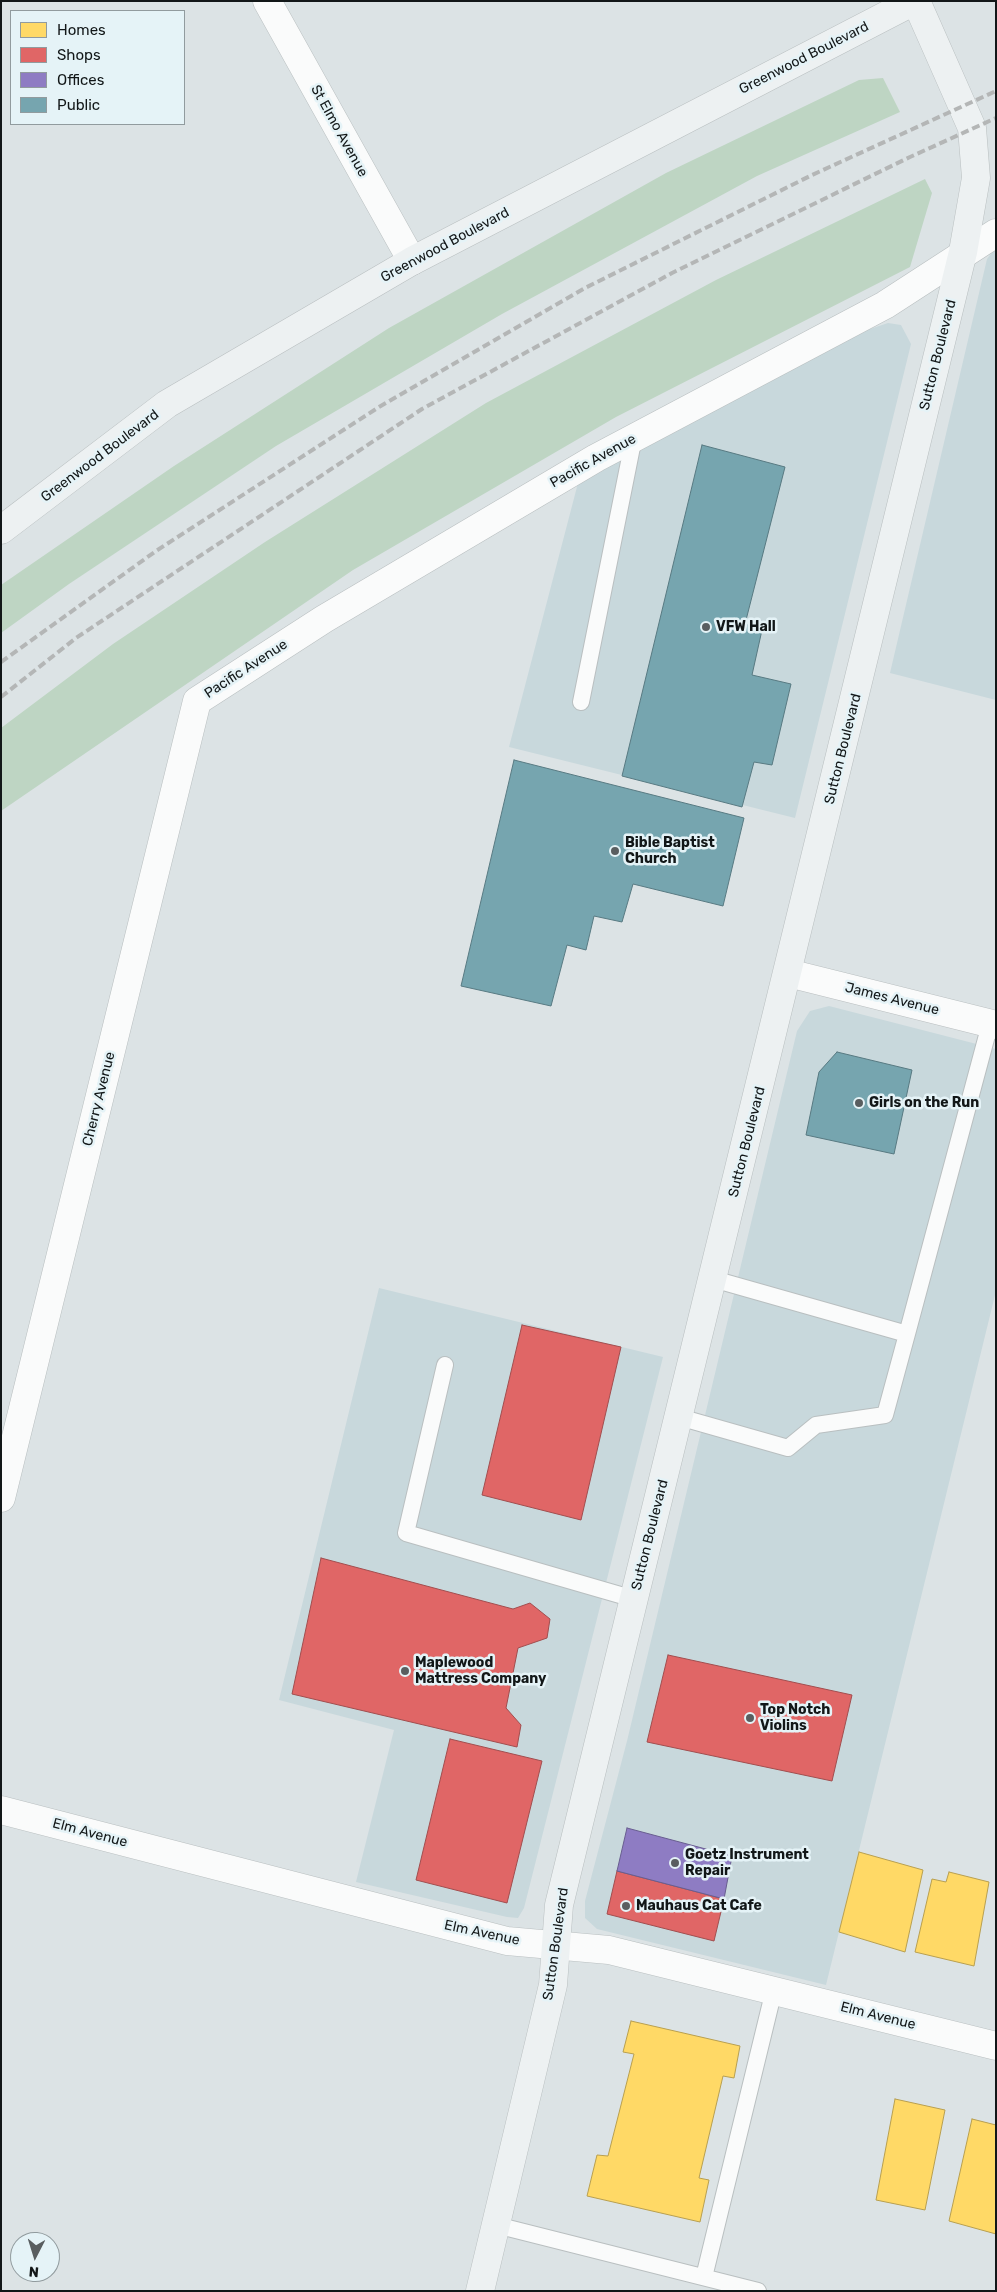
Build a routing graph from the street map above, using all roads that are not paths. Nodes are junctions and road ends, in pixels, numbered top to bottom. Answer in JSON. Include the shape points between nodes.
{"nodes":[{"id":1,"x":267,"y":1,"type":"edge"},
{"id":2,"x":915,"y":1,"type":"edge"},
{"id":3,"x":996,"y":233,"type":"edge"},
{"id":4,"x":964,"y":252,"type":"junction"},
{"id":5,"x":412,"y":261,"type":"junction"},
{"id":6,"x":634,"y":437,"type":"junction"},
{"id":7,"x":1,"y":530,"type":"edge"},
{"id":8,"x":197,"y":701,"type":"joint"},
{"id":9,"x":582,"y":702,"type":"dead end"},
{"id":10,"x":788,"y":973,"type":"junction"},
{"id":11,"x":993,"y":1024,"type":"edge"},
{"id":12,"x":713,"y":1279,"type":"junction"},
{"id":13,"x":907,"y":1334,"type":"junction"},
{"id":14,"x":445,"y":1365,"type":"dead end"},
{"id":15,"x":679,"y":1417,"type":"junction"},
{"id":16,"x":1,"y":1498,"type":"edge"},
{"id":17,"x":634,"y":1599,"type":"junction"},
{"id":18,"x":1,"y":1810,"type":"edge"},
{"id":19,"x":556,"y":1945,"type":"junction"},
{"id":20,"x":774,"y":1990,"type":"junction"},
{"id":21,"x":996,"y":2046,"type":"edge"},
{"id":22,"x":496,"y":2225,"type":"junction"},
{"id":23,"x":704,"y":2277,"type":"junction"},
{"id":24,"x":480,"y":2291,"type":"edge"},
{"id":25,"x":758,"y":2291,"type":"edge"}],
"edges":[{"from":1,"to":5,"type":"street","name":"St Elmo Avenue"},
{"from":2,"to":4,"type":"street","name":"Sutton Boulevard","via":[[972,128],[976,178]]},
{"from":2,"to":5,"type":"street","name":"Greenwood Boulevard"},
{"from":3,"to":4,"type":"street","name":"Pacific Avenue"},
{"from":4,"to":6,"type":"street","name":"Pacific Avenue","via":[[884,305]]},
{"from":4,"to":10,"type":"street","name":"Sutton Boulevard"},
{"from":5,"to":7,"type":"street","name":"Greenwood Boulevard","via":[[167,404]]},
{"from":6,"to":8,"type":"street","name":"Pacific Avenue","via":[[324,619]]},
{"from":6,"to":9,"type":"lane"},
{"from":8,"to":16,"type":"street","name":"Cherry Avenue"},
{"from":10,"to":11,"type":"street","name":"James Avenue"},
{"from":10,"to":12,"type":"street","name":"Sutton Boulevard"},
{"from":11,"to":13,"type":"lane"},
{"from":12,"to":13,"type":"lane"},
{"from":12,"to":15,"type":"street","name":"Sutton Boulevard"},
{"from":13,"to":15,"type":"lane","via":[[885,1415],[816,1425],[788,1448]]},
{"from":14,"to":17,"type":"lane","via":[[406,1533]]},
{"from":15,"to":17,"type":"street","name":"Sutton Boulevard"},
{"from":17,"to":19,"type":"street","name":"Sutton Boulevard","via":[[559,1905]]},
{"from":18,"to":19,"type":"street","name":"Elm Avenue","via":[[507,1941]]},
{"from":19,"to":20,"type":"street","name":"Elm Avenue","via":[[609,1950]]},
{"from":19,"to":22,"type":"street","name":"Sutton Boulevard","via":[[553,1985]]},
{"from":20,"to":21,"type":"street","name":"Elm Avenue"},
{"from":20,"to":23,"type":"lane"},
{"from":22,"to":23,"type":"lane"},
{"from":22,"to":24,"type":"street","name":"Sutton Boulevard"},
{"from":23,"to":25,"type":"lane"}]}
